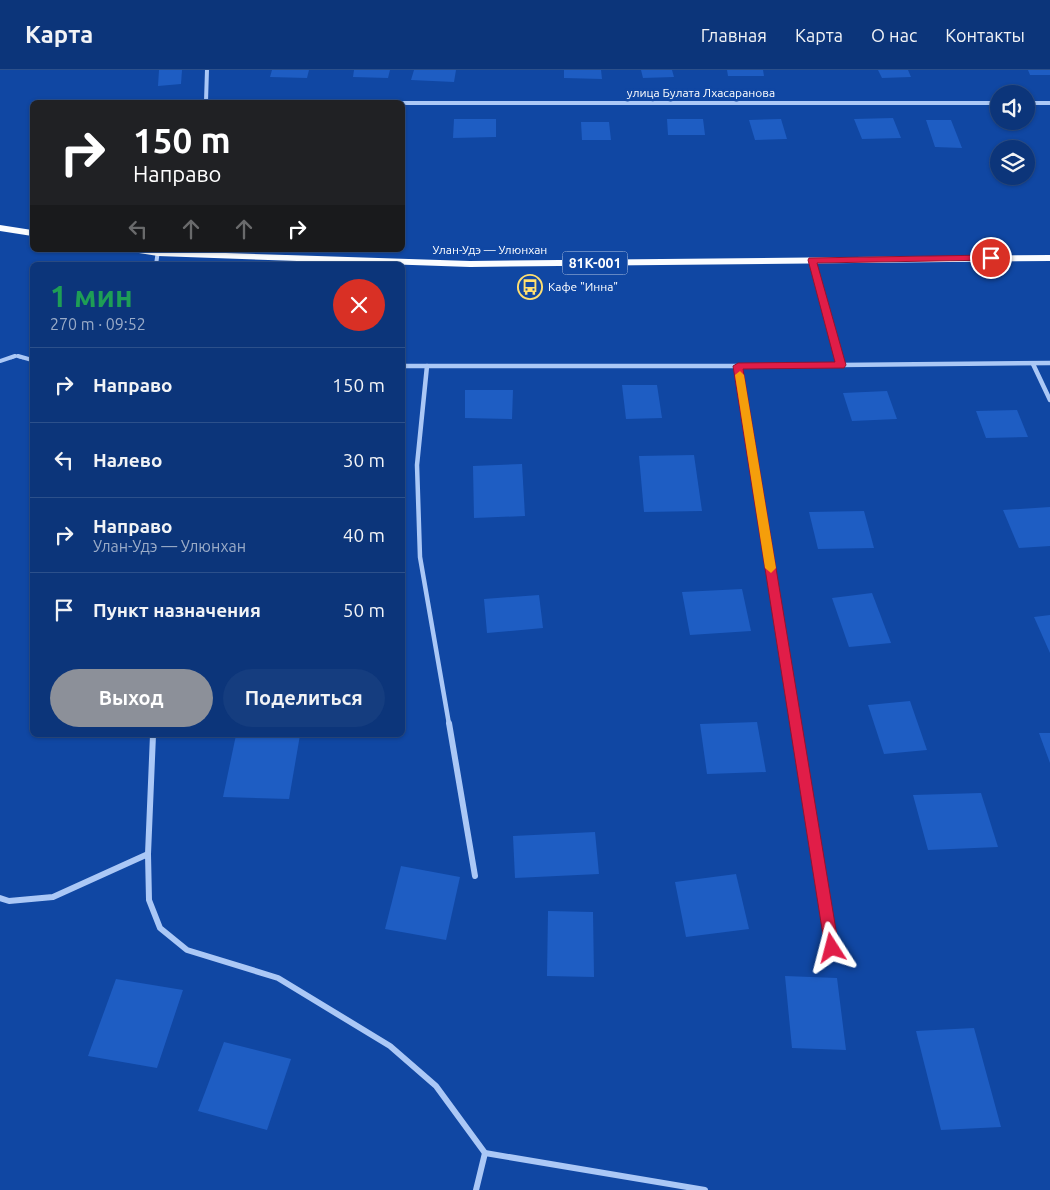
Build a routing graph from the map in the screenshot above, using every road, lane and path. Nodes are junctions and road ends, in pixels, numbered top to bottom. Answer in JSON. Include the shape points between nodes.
{"nodes":[{"id":1,"x":207,"y":70,"type":"edge"},
{"id":2,"x":206,"y":100,"type":"edge"},
{"id":3,"x":405,"y":103,"type":"edge"},
{"id":4,"x":990,"y":103,"type":"edge"},
{"id":5,"x":1035,"y":103,"type":"edge"},
{"id":6,"x":1050,"y":103,"type":"edge"},
{"id":7,"x":0,"y":228,"type":"edge"},
{"id":8,"x":30,"y":233,"type":"edge"},
{"id":9,"x":158,"y":252,"type":"edge"},
{"id":10,"x":1050,"y":258,"type":"edge"},
{"id":11,"x":812,"y":260,"type":"junction"},
{"id":12,"x":0,"y":360,"type":"edge"},
{"id":13,"x":30,"y":360,"type":"edge"},
{"id":14,"x":1050,"y":363,"type":"edge"},
{"id":15,"x":1033,"y":364,"type":"junction"},
{"id":16,"x":841,"y":365,"type":"junction"},
{"id":17,"x":405,"y":366,"type":"edge"},
{"id":18,"x":427,"y":366,"type":"junction"},
{"id":19,"x":738,"y":366,"type":"junction"},
{"id":20,"x":1050,"y":400,"type":"edge"},
{"id":21,"x":153,"y":737,"type":"edge"},
{"id":22,"x":148,"y":854,"type":"junction"},
{"id":23,"x":475,"y":876,"type":"dead end"},
{"id":24,"x":0,"y":898,"type":"edge"},
{"id":25,"x":832,"y":948,"type":"dead end"},
{"id":26,"x":485,"y":1153,"type":"junction"},
{"id":27,"x":476,"y":1190,"type":"edge"},
{"id":28,"x":706,"y":1190,"type":"edge"}],
"edges":[{"from":1,"to":2,"type":"street"},
{"from":3,"to":4,"type":"street","name":"улица Булата Лхасаранова"},
{"from":5,"to":6,"type":"street"},
{"from":7,"to":8,"type":"main road"},
{"from":9,"to":11,"type":"main road","name":"Улан-Удэ — Улюнхан","number":"81К-001","via":[[470,264]]},
{"from":10,"to":11,"type":"main road","name":"Улан-Удэ — Улюнхан","number":"81К-001"},
{"from":11,"to":16,"type":"street"},
{"from":12,"to":13,"type":"lane","via":[[16,356]]},
{"from":14,"to":15,"type":"street"},
{"from":15,"to":16,"type":"street"},
{"from":15,"to":20,"type":"street"},
{"from":16,"to":19,"type":"street"},
{"from":17,"to":18,"type":"street"},
{"from":18,"to":19,"type":"street"},
{"from":18,"to":23,"type":"street","via":[[417,466],[420,557]]},
{"from":19,"to":25,"type":"street"},
{"from":21,"to":22,"type":"street"},
{"from":22,"to":24,"type":"street","via":[[53,897],[9,901]]},
{"from":22,"to":26,"type":"street","via":[[149,900],[160,928],[187,950],[278,978],[390,1046],[436,1086]]},
{"from":26,"to":27,"type":"street"},
{"from":26,"to":28,"type":"street"}]}
